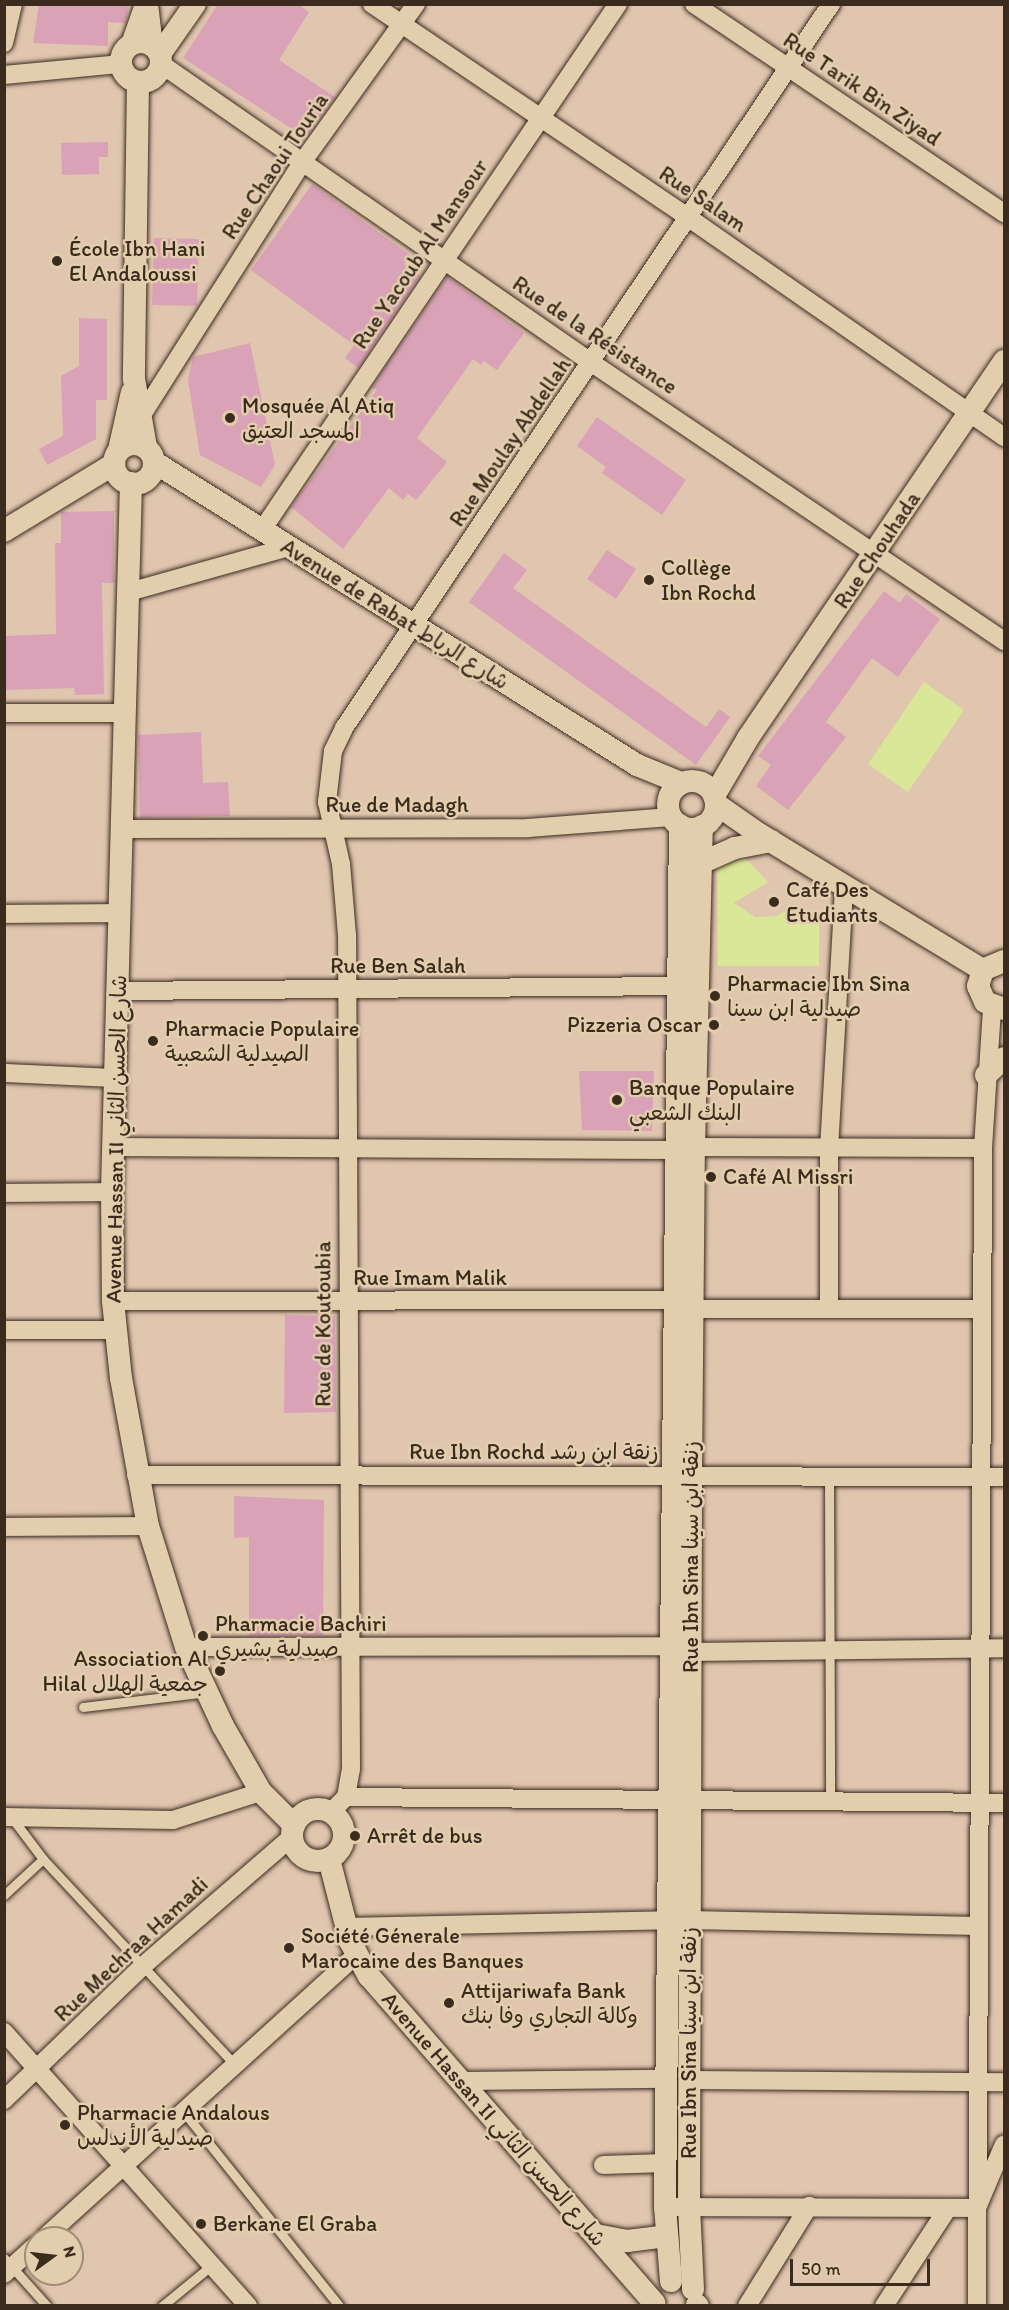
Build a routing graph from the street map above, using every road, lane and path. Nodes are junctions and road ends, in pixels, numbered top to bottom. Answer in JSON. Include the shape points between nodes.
{"nodes":[{"id":1,"x":13,"y":4,"type":"edge"},
{"id":2,"x":144,"y":4,"type":"edge"},
{"id":3,"x":148,"y":4,"type":"edge"},
{"id":4,"x":372,"y":4,"type":"edge"},
{"id":5,"x":416,"y":4,"type":"edge"},
{"id":6,"x":618,"y":4,"type":"edge"},
{"id":7,"x":694,"y":4,"type":"edge"},
{"id":8,"x":831,"y":4,"type":"edge"},
{"id":9,"x":194,"y":5,"type":"edge"},
{"id":10,"x":402,"y":26,"type":"junction"},
{"id":11,"x":4,"y":43,"type":"edge"},
{"id":12,"x":125,"y":54,"type":"junction"},
{"id":13,"x":158,"y":55,"type":"junction"},
{"id":14,"x":789,"y":69,"type":"junction"},
{"id":15,"x":4,"y":75,"type":"edge"},
{"id":16,"x":138,"y":82,"type":"junction"},
{"id":17,"x":541,"y":118,"type":"junction"},
{"id":18,"x":301,"y":164,"type":"junction"},
{"id":19,"x":1005,"y":213,"type":"edge"},
{"id":20,"x":689,"y":218,"type":"junction"},
{"id":21,"x":444,"y":261,"type":"junction"},
{"id":22,"x":1005,"y":361,"type":"edge"},
{"id":23,"x":592,"y":363,"type":"junction"},
{"id":24,"x":134,"y":379,"type":"junction"},
{"id":25,"x":968,"y":414,"type":"junction"},
{"id":26,"x":140,"y":418,"type":"junction"},
{"id":27,"x":1005,"y":437,"type":"edge"},
{"id":28,"x":150,"y":455,"type":"junction"},
{"id":29,"x":117,"y":457,"type":"junction"},
{"id":30,"x":131,"y":483,"type":"junction"},
{"id":31,"x":262,"y":530,"type":"junction"},
{"id":32,"x":4,"y":531,"type":"edge"},
{"id":33,"x":289,"y":547,"type":"junction"},
{"id":34,"x":874,"y":554,"type":"junction"},
{"id":35,"x":129,"y":592,"type":"junction"},
{"id":36,"x":416,"y":626,"type":"junction"},
{"id":37,"x":1005,"y":641,"type":"edge"},
{"id":38,"x":4,"y":713,"type":"edge"},
{"id":39,"x":125,"y":713,"type":"junction"},
{"id":40,"x":748,"y":738,"type":"junction"},
{"id":41,"x":637,"y":765,"type":"junction"},
{"id":42,"x":689,"y":782,"type":"junction"},
{"id":43,"x":694,"y":813,"type":"junction"},
{"id":44,"x":122,"y":829,"type":"junction"},
{"id":45,"x":332,"y":829,"type":"junction"},
{"id":46,"x":765,"y":838,"type":"junction"},
{"id":47,"x":701,"y":863,"type":"junction"},
{"id":48,"x":844,"y":886,"type":"junction"},
{"id":49,"x":120,"y":913,"type":"junction"},
{"id":50,"x":4,"y":914,"type":"edge"},
{"id":51,"x":1005,"y":961,"type":"edge"},
{"id":52,"x":983,"y":970,"type":"junction"},
{"id":53,"x":678,"y":986,"type":"junction"},
{"id":54,"x":347,"y":990,"type":"junction"},
{"id":55,"x":117,"y":991,"type":"junction"},
{"id":56,"x":998,"y":1008,"type":"edge"},
{"id":57,"x":1005,"y":1058,"type":"edge"},
{"id":58,"x":4,"y":1073,"type":"edge"},
{"id":59,"x":986,"y":1075,"type":"junction"},
{"id":60,"x":115,"y":1078,"type":"junction"},
{"id":61,"x":113,"y":1147,"type":"junction"},
{"id":62,"x":348,"y":1148,"type":"junction"},
{"id":63,"x":685,"y":1148,"type":"junction"},
{"id":64,"x":983,"y":1148,"type":"junction"},
{"id":65,"x":829,"y":1149,"type":"junction"},
{"id":66,"x":4,"y":1192,"type":"edge"},
{"id":67,"x":112,"y":1192,"type":"junction"},
{"id":68,"x":113,"y":1301,"type":"junction"},
{"id":69,"x":347,"y":1302,"type":"junction"},
{"id":70,"x":683,"y":1304,"type":"junction"},
{"id":71,"x":829,"y":1308,"type":"junction"},
{"id":72,"x":982,"y":1309,"type":"junction"},
{"id":73,"x":4,"y":1330,"type":"edge"},
{"id":74,"x":116,"y":1330,"type":"junction"},
{"id":75,"x":136,"y":1475,"type":"junction"},
{"id":76,"x":348,"y":1476,"type":"junction"},
{"id":77,"x":682,"y":1477,"type":"junction"},
{"id":78,"x":829,"y":1477,"type":"junction"},
{"id":79,"x":981,"y":1477,"type":"junction"},
{"id":80,"x":1005,"y":1477,"type":"edge"},
{"id":81,"x":148,"y":1526,"type":"junction"},
{"id":82,"x":4,"y":1527,"type":"edge"},
{"id":83,"x":350,"y":1646,"type":"junction"},
{"id":84,"x":186,"y":1647,"type":"junction"},
{"id":85,"x":980,"y":1648,"type":"junction"},
{"id":86,"x":1005,"y":1648,"type":"edge"},
{"id":87,"x":681,"y":1649,"type":"junction"},
{"id":88,"x":830,"y":1650,"type":"junction"},
{"id":89,"x":207,"y":1692,"type":"junction"},
{"id":90,"x":83,"y":1707,"type":"dead end"},
{"id":91,"x":261,"y":1792,"type":"junction"},
{"id":92,"x":346,"y":1797,"type":"junction"},
{"id":93,"x":679,"y":1800,"type":"junction"},
{"id":94,"x":830,"y":1802,"type":"junction"},
{"id":95,"x":980,"y":1803,"type":"junction"},
{"id":96,"x":1005,"y":1803,"type":"edge"},
{"id":97,"x":330,"y":1813,"type":"junction"},
{"id":98,"x":8,"y":1817,"type":"edge"},
{"id":99,"x":293,"y":1831,"type":"junction"},
{"id":100,"x":43,"y":1859,"type":"junction"},
{"id":101,"x":328,"y":1859,"type":"junction"},
{"id":102,"x":4,"y":1895,"type":"edge"},
{"id":103,"x":678,"y":1920,"type":"junction"},
{"id":104,"x":979,"y":1926,"type":"junction"},
{"id":105,"x":345,"y":1927,"type":"junction"},
{"id":106,"x":356,"y":1955,"type":"junction"},
{"id":107,"x":144,"y":1965,"type":"junction"},
{"id":108,"x":4,"y":2032,"type":"edge"},
{"id":109,"x":234,"y":2065,"type":"junction"},
{"id":110,"x":38,"y":2069,"type":"junction"},
{"id":111,"x":666,"y":2079,"type":"junction"},
{"id":112,"x":689,"y":2080,"type":"junction"},
{"id":113,"x":463,"y":2081,"type":"junction"},
{"id":114,"x":1005,"y":2082,"type":"edge"},
{"id":115,"x":978,"y":2083,"type":"junction"},
{"id":116,"x":4,"y":2100,"type":"edge"},
{"id":117,"x":183,"y":2112,"type":"junction"},
{"id":118,"x":1005,"y":2144,"type":"edge"},
{"id":119,"x":665,"y":2163,"type":"junction"},
{"id":120,"x":123,"y":2165,"type":"junction"},
{"id":121,"x":603,"y":2165,"type":"dead end"},
{"id":122,"x":809,"y":2206,"type":"junction"},
{"id":123,"x":664,"y":2207,"type":"junction"},
{"id":124,"x":688,"y":2207,"type":"junction"},
{"id":125,"x":948,"y":2208,"type":"junction"},
{"id":126,"x":977,"y":2208,"type":"junction"},
{"id":127,"x":57,"y":2226,"type":"edge"},
{"id":128,"x":596,"y":2235,"type":"junction"},
{"id":129,"x":665,"y":2236,"type":"junction"},
{"id":130,"x":24,"y":2254,"type":"edge"},
{"id":131,"x":212,"y":2265,"type":"junction"},
{"id":132,"x":7,"y":2266,"type":"edge"},
{"id":133,"x":671,"y":2281,"type":"junction"},
{"id":134,"x":696,"y":2301,"type":"edge"},
{"id":135,"x":654,"y":2304,"type":"edge"},
{"id":136,"x":47,"y":2306,"type":"edge"},
{"id":137,"x":162,"y":2306,"type":"edge"},
{"id":138,"x":248,"y":2306,"type":"edge"},
{"id":139,"x":339,"y":2306,"type":"edge"},
{"id":140,"x":747,"y":2306,"type":"edge"},
{"id":141,"x":884,"y":2306,"type":"edge"},
{"id":142,"x":977,"y":2306,"type":"edge"}],
"edges":[{"from":1,"to":11,"type":"street"},
{"from":2,"to":12,"type":"street"},
{"from":3,"to":13,"type":"street"},
{"from":4,"to":10,"type":"street","name":"Rue Salam"},
{"from":5,"to":10,"type":"street","name":"Rue Chaoui Touria"},
{"from":6,"to":17,"type":"street","name":"Rue Yacoub Al Mansour"},
{"from":7,"to":14,"type":"street","name":"Rue Tarik Bin Ziyad"},
{"from":8,"to":14,"type":"street","name":"Rue Moulay Abdellah"},
{"from":9,"to":13,"type":"street"},
{"from":10,"to":17,"type":"street","name":"Rue Salam"},
{"from":10,"to":18,"type":"street","name":"Rue Chaoui Touria"},
{"from":12,"to":13,"type":"street","via":[[142,41]]},
{"from":12,"to":15,"type":"street"},
{"from":12,"to":16,"type":"street","via":[[128,78]]},
{"from":13,"to":16,"type":"street","via":[[153,78]]},
{"from":13,"to":18,"type":"street","name":"Rue de la Résistance"},
{"from":14,"to":19,"type":"street","name":"Rue Tarik Bin Ziyad"},
{"from":14,"to":20,"type":"street","name":"Rue Moulay Abdellah"},
{"from":16,"to":24,"type":"street"},
{"from":17,"to":20,"type":"street","name":"Rue Salam"},
{"from":17,"to":21,"type":"street","name":"Rue Yacoub Al Mansour"},
{"from":18,"to":21,"type":"street","name":"Rue de la Résistance"},
{"from":18,"to":26,"type":"street","name":"Rue Chaoui Touria"},
{"from":20,"to":23,"type":"street","name":"Rue Moulay Abdellah"},
{"from":20,"to":25,"type":"street","name":"Rue Salam"},
{"from":21,"to":23,"type":"street","name":"Rue de la Résistance"},
{"from":21,"to":31,"type":"street","name":"Rue Yacoub Al Mansour"},
{"from":22,"to":25,"type":"street","name":"Rue Chouhada"},
{"from":23,"to":34,"type":"street","name":"Rue de la Résistance"},
{"from":23,"to":36,"type":"street","name":"Rue Moulay Abdellah"},
{"from":24,"to":26,"type":"street"},
{"from":24,"to":29,"type":"street"},
{"from":25,"to":27,"type":"street","name":"Rue Salam"},
{"from":25,"to":34,"type":"street","name":"Rue Chouhada"},
{"from":26,"to":28,"type":"street"},
{"from":28,"to":29,"type":"street","via":[[129,444]]},
{"from":28,"to":30,"type":"street","via":[[145,480]]},
{"from":28,"to":31,"type":"street","name":"Avenue de Rabat شارع الرباط"},
{"from":29,"to":30,"type":"street","via":[[119,477]]},
{"from":29,"to":32,"type":"street"},
{"from":30,"to":35,"type":"street","name":"Avenue Hassan II شارع الحسن الثاني"},
{"from":31,"to":33,"type":"street","name":"Avenue de Rabat شارع الرباط"},
{"from":33,"to":35,"type":"street"},
{"from":33,"to":36,"type":"street","name":"Avenue de Rabat شارع الرباط"},
{"from":34,"to":37,"type":"street","name":"Rue de la Résistance"},
{"from":34,"to":40,"type":"street","name":"Rue Chouhada"},
{"from":35,"to":39,"type":"street","name":"Avenue Hassan II شارع الحسن الثاني"},
{"from":36,"to":41,"type":"street","name":"Avenue de Rabat شارع الرباط"},
{"from":36,"to":45,"type":"street","name":"Rue Moulay Abdellah","via":[[344,728],[333,751],[327,777]]},
{"from":38,"to":39,"type":"street"},
{"from":39,"to":44,"type":"street","name":"Avenue Hassan II شارع الحسن الثاني"},
{"from":40,"to":42,"type":"street","name":"Rue Chouhada"},
{"from":40,"to":43,"type":"street","name":"Rue Chouhada"},
{"from":41,"to":42,"type":"street","name":"Avenue de Rabat شارع الرباط"},
{"from":41,"to":43,"type":"street","name":"Avenue de Rabat شارع الرباط"},
{"from":42,"to":43,"type":"street","name":"Avenue de Rabat شارع الرباط"},
{"from":42,"to":43,"type":"street","name":"Rue Chouhada"},
{"from":43,"to":45,"type":"street","name":"Rue de Madagh","via":[[528,828]]},
{"from":43,"to":46,"type":"street"},
{"from":43,"to":47,"type":"street","name":"Rue Ibn Sina زنقة ابن سينا"},
{"from":43,"to":53,"type":"street","name":"Rue Ibn Sina زنقة ابن سينا"},
{"from":44,"to":45,"type":"street","name":"Rue de Madagh"},
{"from":44,"to":49,"type":"street","name":"Avenue Hassan II شارع الحسن الثاني"},
{"from":45,"to":54,"type":"street","name":"Rue de Koutoubia","via":[[345,899]]},
{"from":46,"to":47,"type":"street"},
{"from":46,"to":48,"type":"street"},
{"from":47,"to":63,"type":"street","name":"Rue Ibn Sina زنقة ابن سينا"},
{"from":48,"to":52,"type":"street"},
{"from":48,"to":65,"type":"street"},
{"from":49,"to":50,"type":"street"},
{"from":49,"to":55,"type":"street","name":"Avenue Hassan II شارع الحسن الثاني"},
{"from":51,"to":52,"type":"street"},
{"from":52,"to":56,"type":"street","via":[[980,995]]},
{"from":53,"to":54,"type":"street","name":"Rue Ben Salah"},
{"from":53,"to":63,"type":"street","name":"Rue Ibn Sina زنقة ابن سينا"},
{"from":54,"to":55,"type":"street","name":"Rue Ben Salah"},
{"from":54,"to":62,"type":"street","name":"Rue de Koutoubia"},
{"from":55,"to":60,"type":"street","name":"Avenue Hassan II شارع الحسن الثاني"},
{"from":56,"to":59,"type":"street"},
{"from":57,"to":59,"type":"street"},
{"from":58,"to":60,"type":"street"},
{"from":59,"to":64,"type":"street"},
{"from":60,"to":61,"type":"street","name":"Avenue Hassan II شارع الحسن الثاني"},
{"from":61,"to":62,"type":"street"},
{"from":61,"to":67,"type":"street","name":"Avenue Hassan II شارع الحسن الثاني"},
{"from":62,"to":63,"type":"street"},
{"from":62,"to":69,"type":"street","name":"Rue de Koutoubia"},
{"from":63,"to":65,"type":"street"},
{"from":63,"to":70,"type":"street","name":"Rue Ibn Sina زنقة ابن سينا"},
{"from":64,"to":65,"type":"street"},
{"from":64,"to":72,"type":"street"},
{"from":65,"to":71,"type":"street"},
{"from":66,"to":67,"type":"street"},
{"from":67,"to":68,"type":"street","name":"Avenue Hassan II شارع الحسن الثاني"},
{"from":68,"to":69,"type":"street","name":"Rue Imam Malik"},
{"from":68,"to":74,"type":"street","name":"Avenue Hassan II شارع الحسن الثاني"},
{"from":69,"to":70,"type":"street","name":"Rue Imam Malik"},
{"from":69,"to":76,"type":"street","name":"Rue de Koutoubia"},
{"from":70,"to":71,"type":"street","name":"Rue Imam Malik"},
{"from":70,"to":77,"type":"street","name":"Rue Ibn Sina زنقة ابن سينا"},
{"from":71,"to":72,"type":"street","name":"Rue Imam Malik"},
{"from":72,"to":79,"type":"street"},
{"from":73,"to":74,"type":"street"},
{"from":74,"to":75,"type":"street","name":"Avenue Hassan II شارع الحسن الثاني"},
{"from":75,"to":76,"type":"street","name":"Rue Ibn Rochd زنقة ابن رشد"},
{"from":75,"to":81,"type":"street","name":"Avenue Hassan II شارع الحسن الثاني"},
{"from":76,"to":77,"type":"street","name":"Rue Ibn Rochd زنقة ابن رشد"},
{"from":76,"to":83,"type":"street","name":"Rue de Koutoubia"},
{"from":77,"to":78,"type":"street","name":"Rue Ibn Rochd زنقة ابن رشد"},
{"from":77,"to":87,"type":"street","name":"Rue Ibn Sina زنقة ابن سينا"},
{"from":78,"to":79,"type":"street","name":"Rue Ibn Rochd زنقة ابن رشد"},
{"from":78,"to":88,"type":"lane"},
{"from":79,"to":80,"type":"street","name":"Rue Ibn Rochd زنقة ابن رشد"},
{"from":79,"to":85,"type":"street"},
{"from":81,"to":82,"type":"street"},
{"from":81,"to":84,"type":"street","name":"Avenue Hassan II شارع الحسن الثاني"},
{"from":83,"to":84,"type":"street"},
{"from":83,"to":87,"type":"street"},
{"from":83,"to":92,"type":"street","name":"Rue de Koutoubia","via":[[351,1778]]},
{"from":84,"to":89,"type":"street","name":"Avenue Hassan II شارع الحسن الثاني"},
{"from":85,"to":86,"type":"street"},
{"from":85,"to":88,"type":"street"},
{"from":85,"to":95,"type":"street"},
{"from":87,"to":88,"type":"street"},
{"from":87,"to":93,"type":"street","name":"Rue Ibn Sina زنقة ابن سينا"},
{"from":88,"to":94,"type":"lane"},
{"from":89,"to":90,"type":"lane"},
{"from":89,"to":91,"type":"street","name":"Avenue Hassan II شارع الحسن الثاني"},
{"from":91,"to":98,"type":"street","via":[[173,1820]]},
{"from":91,"to":99,"type":"street","name":"Avenue Hassan II شارع الحسن الثاني"},
{"from":92,"to":93,"type":"street"},
{"from":92,"to":97,"type":"street"},
{"from":93,"to":94,"type":"street"},
{"from":93,"to":103,"type":"street","name":"Rue Ibn Sina زنقة ابن سينا"},
{"from":94,"to":95,"type":"street"},
{"from":95,"to":96,"type":"street"},
{"from":95,"to":104,"type":"street"},
{"from":97,"to":99,"type":"street","via":[[309,1811]]},
{"from":97,"to":101,"type":"street","via":[[341,1824],[343,1840]]},
{"from":98,"to":100,"type":"lane"},
{"from":99,"to":101,"type":"street","via":[[304,1858]]},
{"from":99,"to":107,"type":"street","name":"Rue Mechraa Hamadi"},
{"from":100,"to":102,"type":"lane"},
{"from":100,"to":107,"type":"lane"},
{"from":101,"to":105,"type":"street","name":"Avenue Hassan II شارع الحسن الثاني"},
{"from":103,"to":104,"type":"street"},
{"from":103,"to":105,"type":"street"},
{"from":103,"to":111,"type":"street","name":"Rue Ibn Sina زنقة ابن سينا"},
{"from":103,"to":112,"type":"street","name":"Rue Ibn Sina زنقة ابن سينا"},
{"from":104,"to":115,"type":"street"},
{"from":105,"to":106,"type":"street","name":"Avenue Hassan II شارع الحسن الثاني"},
{"from":106,"to":109,"type":"street"},
{"from":106,"to":113,"type":"street","name":"Avenue Hassan II شارع الحسن الثاني","via":[[369,1976]]},
{"from":107,"to":109,"type":"lane"},
{"from":107,"to":110,"type":"street","name":"Rue Mechraa Hamadi"},
{"from":108,"to":110,"type":"street"},
{"from":109,"to":117,"type":"street"},
{"from":110,"to":116,"type":"street","name":"Rue Mechraa Hamadi"},
{"from":110,"to":120,"type":"street"},
{"from":111,"to":113,"type":"street"},
{"from":111,"to":119,"type":"street","name":"Rue Ibn Sina زنقة ابن سينا"},
{"from":112,"to":115,"type":"street"},
{"from":112,"to":124,"type":"street","name":"Rue Ibn Sina زنقة ابن سينا"},
{"from":113,"to":128,"type":"street","name":"Avenue Hassan II شارع الحسن الثاني"},
{"from":114,"to":115,"type":"street"},
{"from":115,"to":126,"type":"street"},
{"from":117,"to":120,"type":"street"},
{"from":117,"to":139,"type":"lane"},
{"from":118,"to":126,"type":"street"},
{"from":119,"to":121,"type":"street"},
{"from":119,"to":123,"type":"street","name":"Rue Ibn Sina زنقة ابن سينا"},
{"from":120,"to":127,"type":"street"},
{"from":120,"to":131,"type":"street"},
{"from":122,"to":124,"type":"street"},
{"from":122,"to":125,"type":"street"},
{"from":122,"to":140,"type":"street"},
{"from":123,"to":124,"type":"street"},
{"from":123,"to":129,"type":"street","name":"Rue Ibn Sina زنقة ابن سينا"},
{"from":124,"to":134,"type":"street","name":"Rue Ibn Sina زنقة ابن سينا"},
{"from":125,"to":126,"type":"street"},
{"from":125,"to":141,"type":"street"},
{"from":126,"to":142,"type":"street"},
{"from":128,"to":129,"type":"street","via":[[627,2241]]},
{"from":128,"to":135,"type":"street","name":"Avenue Hassan II شارع الحسن الثاني"},
{"from":129,"to":133,"type":"street","name":"Rue Ibn Sina زنقة ابن سينا"},
{"from":130,"to":132,"type":"street"},
{"from":131,"to":137,"type":"lane"},
{"from":131,"to":138,"type":"street"},
{"from":132,"to":136,"type":"lane"},
{"from":133,"to":134,"type":"street","via":[[687,2283]]},
{"from":133,"to":135,"type":"street","via":[[658,2288]]}]}
